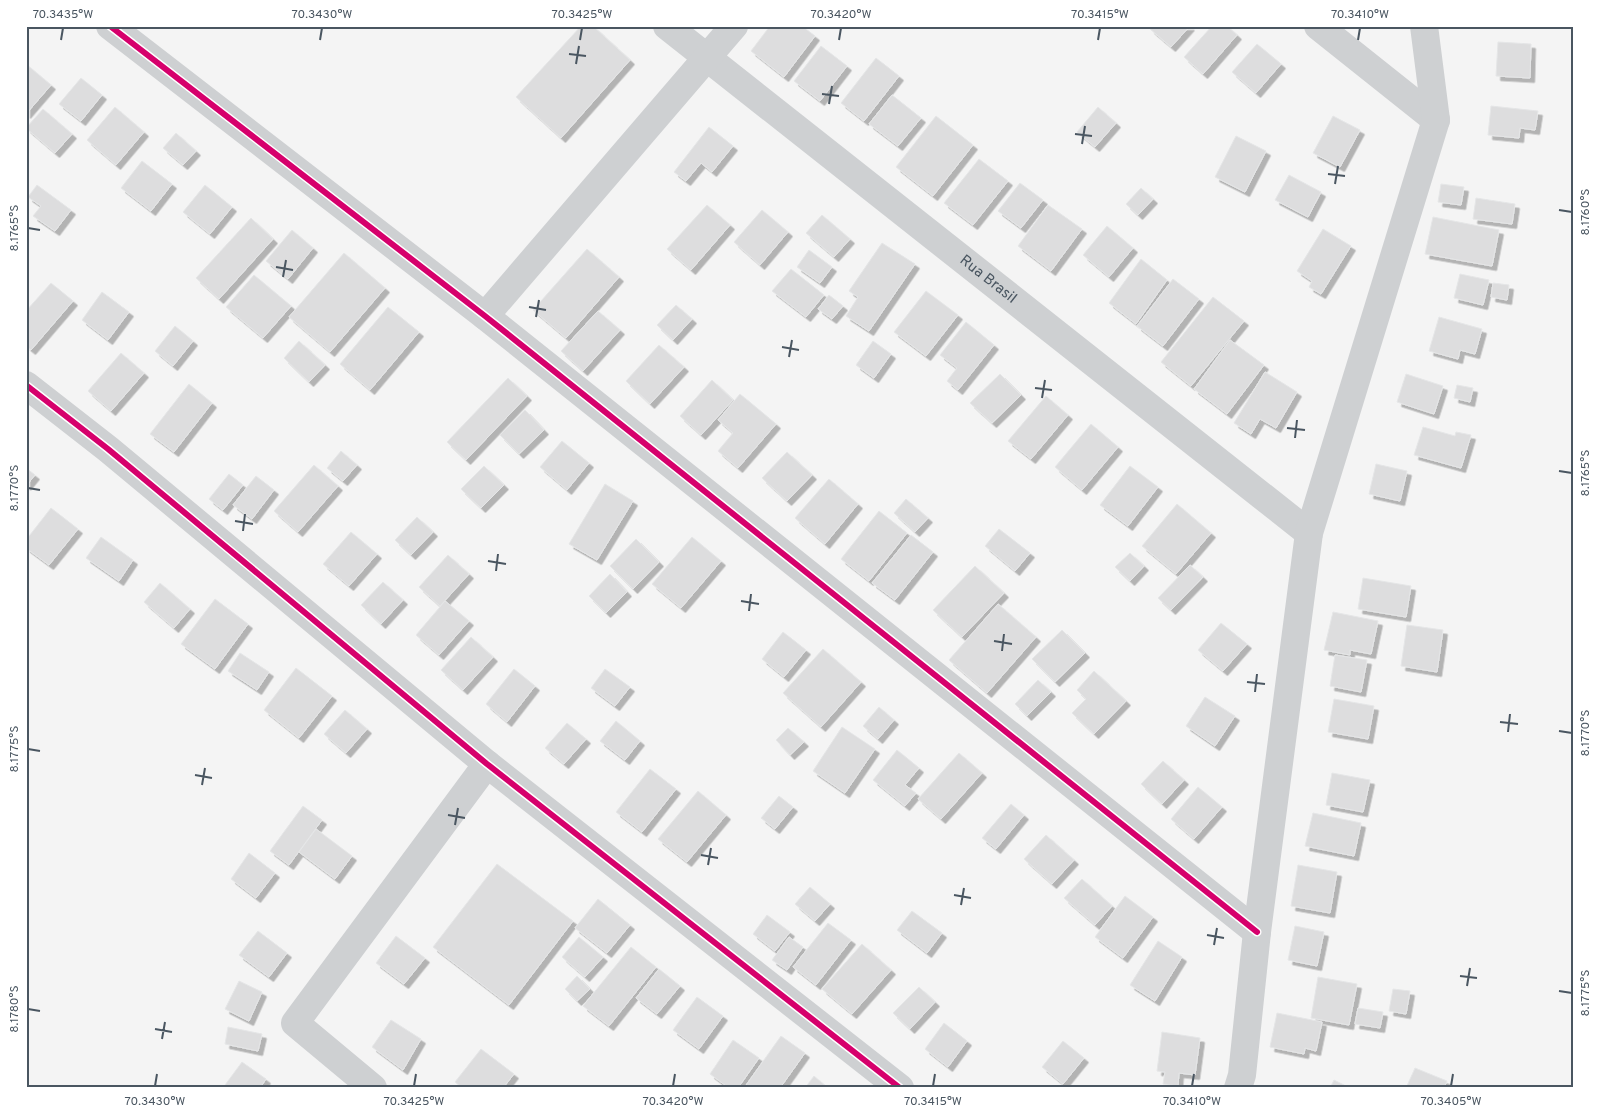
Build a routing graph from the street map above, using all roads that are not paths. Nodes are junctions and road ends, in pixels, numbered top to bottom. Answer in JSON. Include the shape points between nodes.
{"nodes":[{"id":1,"x":110,"y":26,"type":"edge"},
{"id":2,"x":667,"y":26,"type":"edge"},
{"id":3,"x":734,"y":26,"type":"edge"},
{"id":4,"x":1318,"y":26,"type":"edge"},
{"id":5,"x":1424,"y":26,"type":"edge"},
{"id":6,"x":707,"y":57,"type":"junction"},
{"id":7,"x":1436,"y":120,"type":"junction"},
{"id":8,"x":485,"y":316,"type":"junction"},
{"id":9,"x":26,"y":385,"type":"edge"},
{"id":10,"x":1309,"y":533,"type":"junction"},
{"id":11,"x":487,"y":764,"type":"junction"},
{"id":12,"x":1257,"y":932,"type":"junction"},
{"id":13,"x":373,"y":1088,"type":"edge"},
{"id":14,"x":900,"y":1088,"type":"edge"},
{"id":15,"x":1238,"y":1088,"type":"edge"}],
"edges":[{"from":1,"to":8,"type":"street"},
{"from":2,"to":6,"type":"street","name":"Rua Brasil"},
{"from":3,"to":6,"type":"street"},
{"from":4,"to":7,"type":"street"},
{"from":5,"to":7,"type":"street"},
{"from":6,"to":8,"type":"street"},
{"from":6,"to":10,"type":"street","name":"Rua Brasil"},
{"from":7,"to":10,"type":"street"},
{"from":8,"to":12,"type":"street"},
{"from":9,"to":11,"type":"street","via":[[108,448]]},
{"from":10,"to":12,"type":"street"},
{"from":11,"to":13,"type":"street","via":[[295,1023]]},
{"from":11,"to":14,"type":"street"},
{"from":12,"to":15,"type":"street"}]}
